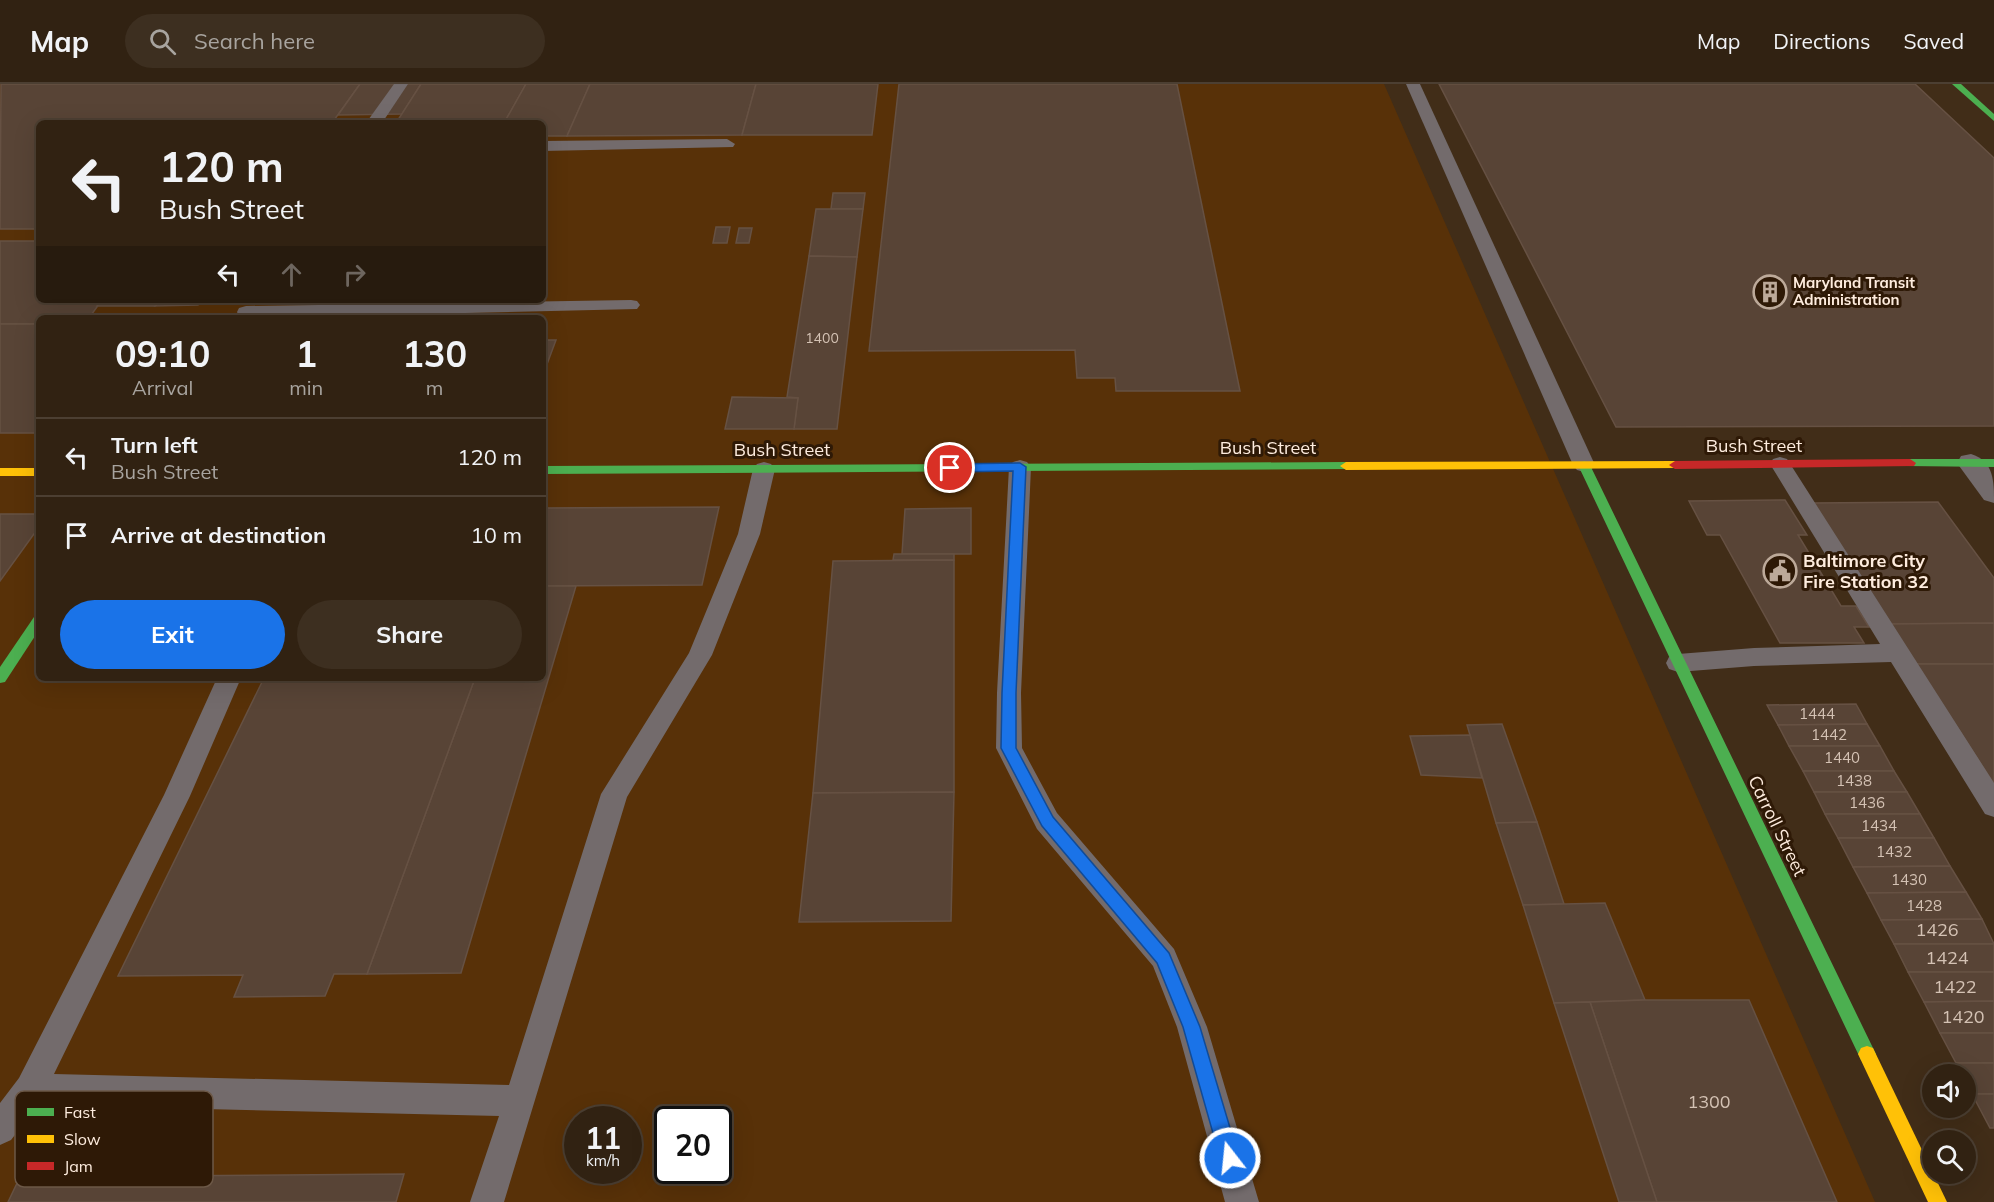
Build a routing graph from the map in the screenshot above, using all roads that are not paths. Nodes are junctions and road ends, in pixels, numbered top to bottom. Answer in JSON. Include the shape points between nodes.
{"nodes":[{"id":1,"x":401,"y":84,"type":"edge"},
{"id":2,"x":1413,"y":84,"type":"edge"},
{"id":3,"x":1956,"y":84,"type":"edge"},
{"id":4,"x":1994,"y":118,"type":"edge"},
{"id":5,"x":376,"y":120,"type":"edge"},
{"id":6,"x":727,"y":144,"type":"dead end"},
{"id":7,"x":546,"y":146,"type":"edge"},
{"id":8,"x":631,"y":305,"type":"dead end"},
{"id":9,"x":248,"y":310,"type":"edge"},
{"id":10,"x":1983,"y":463,"type":"edge"},
{"id":11,"x":1780,"y":464,"type":"junction"},
{"id":12,"x":1584,"y":465,"type":"junction"},
{"id":13,"x":1020,"y":467,"type":"junction"},
{"id":14,"x":764,"y":468,"type":"junction"},
{"id":15,"x":546,"y":470,"type":"edge"},
{"id":16,"x":0,"y":472,"type":"edge"},
{"id":17,"x":36,"y":472,"type":"edge"},
{"id":18,"x":1994,"y":493,"type":"edge"},
{"id":19,"x":36,"y":624,"type":"edge"},
{"id":20,"x":1898,"y":653,"type":"junction"},
{"id":21,"x":1678,"y":663,"type":"junction"},
{"id":22,"x":0,"y":678,"type":"edge"},
{"id":23,"x":228,"y":681,"type":"edge"},
{"id":24,"x":1994,"y":806,"type":"edge"},
{"id":25,"x":30,"y":1089,"type":"joint"},
{"id":26,"x":112,"y":1091,"type":"edge"},
{"id":27,"x":213,"y":1093,"type":"edge"},
{"id":28,"x":520,"y":1101,"type":"junction"},
{"id":29,"x":15,"y":1109,"type":"edge"},
{"id":30,"x":0,"y":1129,"type":"edge"},
{"id":31,"x":487,"y":1202,"type":"edge"},
{"id":32,"x":1242,"y":1202,"type":"edge"},
{"id":33,"x":1938,"y":1202,"type":"edge"}],
"edges":[{"from":1,"to":5,"type":"lane"},
{"from":2,"to":12,"type":"lane"},
{"from":3,"to":4,"type":"street"},
{"from":6,"to":7,"type":"lane"},
{"from":8,"to":9,"type":"lane"},
{"from":10,"to":11,"type":"street","name":"Bush Street"},
{"from":10,"to":18,"type":"street"},
{"from":11,"to":12,"type":"street","name":"Bush Street"},
{"from":11,"to":20,"type":"lane"},
{"from":12,"to":13,"type":"street","name":"Bush Street"},
{"from":12,"to":21,"type":"street","name":"Carroll Street"},
{"from":13,"to":14,"type":"street","name":"Bush Street"},
{"from":13,"to":32,"type":"lane","via":[[1009,748],[1047,821],[1164,958],[1192,1027]]},
{"from":14,"to":15,"type":"street","name":"Bush Street"},
{"from":14,"to":28,"type":"lane","via":[[749,534],[700,655],[614,794]]},
{"from":16,"to":17,"type":"street"},
{"from":19,"to":22,"type":"street"},
{"from":20,"to":21,"type":"lane"},
{"from":20,"to":24,"type":"lane"},
{"from":21,"to":33,"type":"street","name":"Carroll Street"},
{"from":23,"to":25,"type":"lane","via":[[177,796]]},
{"from":25,"to":26,"type":"lane"},
{"from":27,"to":28,"type":"lane"},
{"from":28,"to":31,"type":"lane"},
{"from":29,"to":30,"type":"lane"}]}
